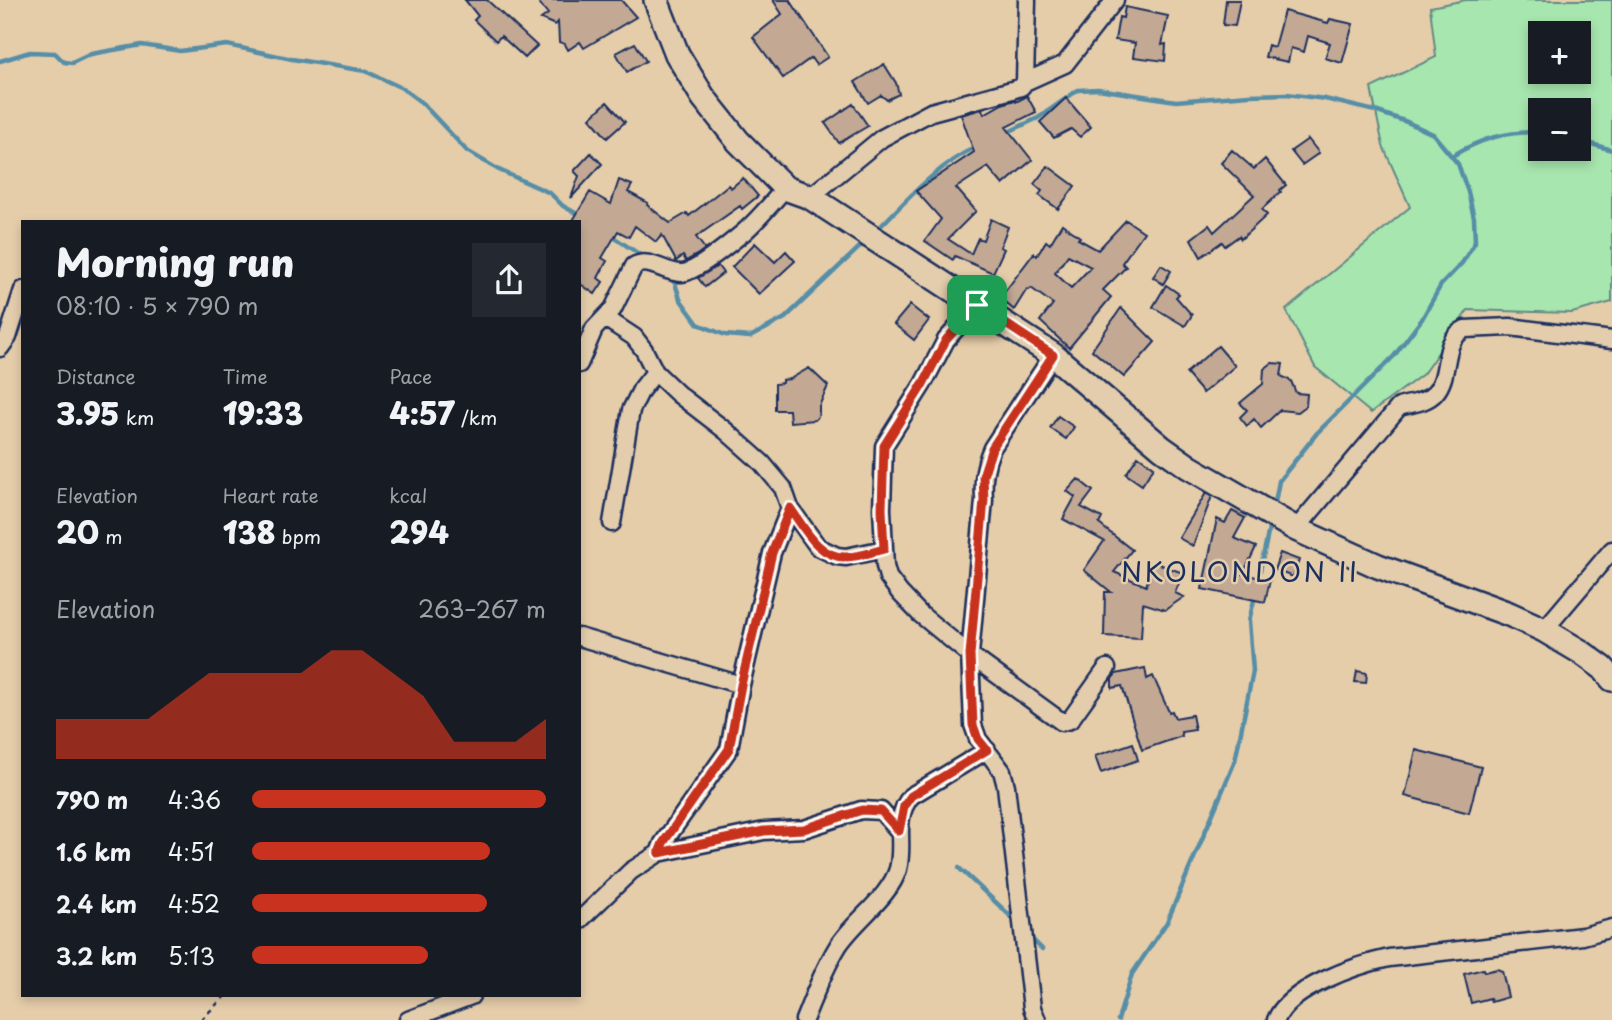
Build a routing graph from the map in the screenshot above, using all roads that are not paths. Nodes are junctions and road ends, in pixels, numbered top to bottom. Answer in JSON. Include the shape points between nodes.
{"nodes":[{"id":1,"x":656,"y":0,"type":"edge"},
{"id":2,"x":1027,"y":0,"type":"edge"},
{"id":3,"x":1115,"y":0,"type":"edge"},
{"id":4,"x":1025,"y":82,"type":"junction"},
{"id":5,"x":785,"y":188,"type":"junction"},
{"id":6,"x":810,"y":197,"type":"junction"},
{"id":7,"x":21,"y":296,"type":"edge"},
{"id":8,"x":977,"y":305,"type":"junction"},
{"id":9,"x":605,"y":318,"type":"junction"},
{"id":10,"x":1612,"y":340,"type":"edge"},
{"id":11,"x":0,"y":348,"type":"edge"},
{"id":12,"x":1053,"y":355,"type":"junction"},
{"id":13,"x":581,"y":359,"type":"edge"},
{"id":14,"x":655,"y":372,"type":"junction"},
{"id":15,"x":790,"y":508,"type":"junction"},
{"id":16,"x":612,"y":523,"type":"dead end"},
{"id":17,"x":1296,"y":529,"type":"junction"},
{"id":18,"x":884,"y":549,"type":"junction"},
{"id":19,"x":1612,"y":550,"type":"edge"},
{"id":20,"x":1545,"y":630,"type":"junction"},
{"id":21,"x":581,"y":638,"type":"edge"},
{"id":22,"x":970,"y":655,"type":"junction"},
{"id":23,"x":1107,"y":668,"type":"dead end"},
{"id":24,"x":1612,"y":679,"type":"edge"},
{"id":25,"x":741,"y":685,"type":"junction"},
{"id":26,"x":987,"y":750,"type":"junction"},
{"id":27,"x":899,"y":831,"type":"junction"},
{"id":28,"x":659,"y":853,"type":"junction"},
{"id":29,"x":581,"y":919,"type":"edge"},
{"id":30,"x":1612,"y":928,"type":"edge"},
{"id":31,"x":468,"y":997,"type":"edge"},
{"id":32,"x":408,"y":1020,"type":"edge"},
{"id":33,"x":804,"y":1020,"type":"edge"},
{"id":34,"x":1037,"y":1020,"type":"edge"},
{"id":35,"x":1276,"y":1020,"type":"edge"}],
"edges":[{"from":1,"to":5,"type":"street","via":[[677,54],[703,97]]},
{"from":2,"to":4,"type":"street"},
{"from":3,"to":4,"type":"street","via":[[1065,64]]},
{"from":4,"to":6,"type":"street","via":[[1013,90],[931,113],[882,138]]},
{"from":5,"to":6,"type":"street"},
{"from":5,"to":9,"type":"street","via":[[744,232],[690,271],[677,273],[647,263],[634,266]]},
{"from":6,"to":8,"type":"street"},
{"from":7,"to":11,"type":"street"},
{"from":8,"to":12,"type":"street"},
{"from":8,"to":18,"type":"street","via":[[946,340],[884,446]]},
{"from":9,"to":13,"type":"street","via":[[594,329]]},
{"from":9,"to":14,"type":"street","via":[[634,337]]},
{"from":10,"to":17,"type":"street","via":[[1510,327],[1459,332],[1451,342],[1435,393],[1399,407]]},
{"from":12,"to":17,"type":"street","via":[[1162,448]]},
{"from":12,"to":22,"type":"street","via":[[986,460]]},
{"from":14,"to":15,"type":"street","via":[[762,463],[783,488]]},
{"from":14,"to":16,"type":"street","via":[[631,410]]},
{"from":15,"to":18,"type":"street","via":[[818,547],[827,552],[846,557]]},
{"from":15,"to":25,"type":"street","via":[[772,553]]},
{"from":17,"to":20,"type":"street"},
{"from":18,"to":22,"type":"street","via":[[888,577],[900,593]]},
{"from":19,"to":20,"type":"street"},
{"from":20,"to":24,"type":"street","via":[[1603,668]]},
{"from":21,"to":25,"type":"street"},
{"from":22,"to":23,"type":"street","via":[[1062,722],[1070,720]]},
{"from":22,"to":26,"type":"street","via":[[973,725]]},
{"from":25,"to":28,"type":"street","via":[[729,749]]},
{"from":26,"to":27,"type":"street","via":[[911,796]]},
{"from":26,"to":34,"type":"street","via":[[1006,786]]},
{"from":27,"to":28,"type":"street","via":[[881,811],[862,810],[804,829],[764,831]]},
{"from":27,"to":33,"type":"street","via":[[897,871],[839,944]]},
{"from":28,"to":29,"type":"street","via":[[631,871]]},
{"from":30,"to":35,"type":"street","via":[[1583,936],[1369,963],[1302,991]]},
{"from":31,"to":32,"type":"street"}]}
